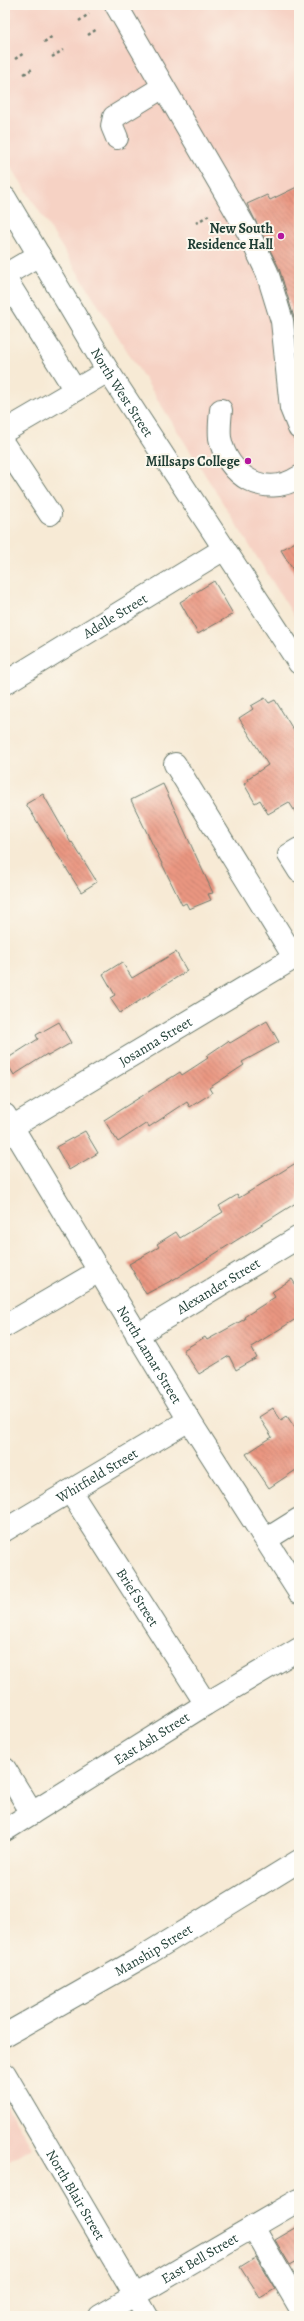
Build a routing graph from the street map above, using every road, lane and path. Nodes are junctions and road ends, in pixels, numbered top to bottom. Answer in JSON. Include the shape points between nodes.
{"nodes":[{"id":1,"x":116,"y":5,"type":"edge"},
{"id":2,"x":89,"y":14,"type":"dead end"},
{"id":3,"x":79,"y":21,"type":"dead end"},
{"id":4,"x":97,"y":29,"type":"dead end"},
{"id":5,"x":88,"y":35,"type":"dead end"},
{"id":6,"x":53,"y":36,"type":"dead end"},
{"id":7,"x":44,"y":42,"type":"dead end"},
{"id":8,"x":63,"y":50,"type":"dead end"},
{"id":9,"x":24,"y":54,"type":"dead end"},
{"id":10,"x":52,"y":57,"type":"dead end"},
{"id":11,"x":15,"y":59,"type":"dead end"},
{"id":12,"x":34,"y":68,"type":"dead end"},
{"id":13,"x":24,"y":74,"type":"dead end"},
{"id":14,"x":163,"y":87,"type":"junction"},
{"id":15,"x":117,"y":138,"type":"dead end"},
{"id":16,"x":5,"y":198,"type":"edge"},
{"id":17,"x":209,"y":216,"type":"dead end"},
{"id":18,"x":196,"y":223,"type":"dead end"},
{"id":19,"x":39,"y":255,"type":"junction"},
{"id":20,"x":5,"y":275,"type":"edge"},
{"id":21,"x":5,"y":278,"type":"edge"},
{"id":22,"x":108,"y":371,"type":"junction"},
{"id":23,"x":75,"y":390,"type":"junction"},
{"id":24,"x":221,"y":410,"type":"dead end"},
{"id":25,"x":299,"y":428,"type":"edge"},
{"id":26,"x":5,"y":431,"type":"edge"},
{"id":27,"x":5,"y":446,"type":"edge"},
{"id":28,"x":299,"y":478,"type":"edge"},
{"id":29,"x":50,"y":514,"type":"dead end"},
{"id":30,"x":224,"y":549,"type":"junction"},
{"id":31,"x":299,"y":663,"type":"edge"},
{"id":32,"x":5,"y":683,"type":"edge"},
{"id":33,"x":175,"y":764,"type":"dead end"},
{"id":34,"x":299,"y":849,"type":"edge"},
{"id":35,"x":299,"y":871,"type":"edge"},
{"id":36,"x":297,"y":956,"type":"edge"},
{"id":37,"x":9,"y":1121,"type":"edge"},
{"id":38,"x":299,"y":1237,"type":"edge"},
{"id":39,"x":99,"y":1271,"type":"junction"},
{"id":40,"x":5,"y":1326,"type":"edge"},
{"id":41,"x":138,"y":1335,"type":"junction"},
{"id":42,"x":188,"y":1420,"type":"junction"},
{"id":43,"x":70,"y":1491,"type":"junction"},
{"id":44,"x":299,"y":1519,"type":"edge"},
{"id":45,"x":5,"y":1530,"type":"edge"},
{"id":46,"x":266,"y":1539,"type":"junction"},
{"id":47,"x":299,"y":1592,"type":"edge"},
{"id":48,"x":299,"y":1650,"type":"edge"},
{"id":49,"x":206,"y":1704,"type":"junction"},
{"id":50,"x":5,"y":1769,"type":"edge"},
{"id":51,"x":32,"y":1813,"type":"junction"},
{"id":52,"x":5,"y":1830,"type":"edge"},
{"id":53,"x":299,"y":1861,"type":"edge"},
{"id":54,"x":5,"y":2035,"type":"edge"},
{"id":55,"x":5,"y":2074,"type":"edge"},
{"id":56,"x":299,"y":2200,"type":"edge"},
{"id":57,"x":254,"y":2227,"type":"junction"},
{"id":58,"x":135,"y":2296,"type":"junction"},
{"id":59,"x":299,"y":2306,"type":"edge"},
{"id":60,"x":100,"y":2316,"type":"edge"},
{"id":61,"x":147,"y":2316,"type":"edge"}],
"edges":[{"from":1,"to":14,"type":"street"},
{"from":2,"to":3,"type":"path"},
{"from":4,"to":5,"type":"path"},
{"from":6,"to":7,"type":"path"},
{"from":8,"to":10,"type":"path"},
{"from":9,"to":11,"type":"path"},
{"from":12,"to":13,"type":"path"},
{"from":14,"to":15,"type":"street","via":[[114,117],[112,126]]},
{"from":14,"to":25,"type":"street","via":[[248,232],[267,272],[282,321],[291,408]]},
{"from":16,"to":19,"type":"street","name":"North West Street"},
{"from":17,"to":18,"type":"path"},
{"from":19,"to":20,"type":"street"},
{"from":19,"to":22,"type":"street","name":"North West Street"},
{"from":21,"to":23,"type":"street"},
{"from":22,"to":23,"type":"street"},
{"from":22,"to":30,"type":"street","name":"North West Street"},
{"from":23,"to":26,"type":"street"},
{"from":24,"to":28,"type":"street","via":[[222,444],[232,464],[244,478],[258,485],[274,486],[291,483]]},
{"from":27,"to":29,"type":"street"},
{"from":30,"to":31,"type":"street","name":"North West Street"},
{"from":30,"to":32,"type":"street","name":"Adelle Street"},
{"from":33,"to":36,"type":"street"},
{"from":34,"to":35,"type":"street","via":[[289,855]]},
{"from":36,"to":37,"type":"street","name":"Josanna Street"},
{"from":37,"to":39,"type":"street","name":"North Lamar Street"},
{"from":38,"to":41,"type":"street","name":"Alexander Street"},
{"from":39,"to":40,"type":"street"},
{"from":39,"to":41,"type":"street","name":"North Lamar Street"},
{"from":41,"to":42,"type":"street","name":"North Lamar Street"},
{"from":42,"to":43,"type":"street","name":"Whitfield Street"},
{"from":42,"to":46,"type":"street","name":"North Lamar Street"},
{"from":43,"to":45,"type":"street","name":"Whitfield Street"},
{"from":43,"to":49,"type":"street","name":"Brief Street"},
{"from":44,"to":46,"type":"street"},
{"from":46,"to":47,"type":"street","name":"North Lamar Street"},
{"from":48,"to":49,"type":"street","name":"East Ash Street"},
{"from":49,"to":51,"type":"street","name":"East Ash Street"},
{"from":50,"to":51,"type":"street"},
{"from":51,"to":52,"type":"street","name":"East Ash Street"},
{"from":53,"to":54,"type":"street","name":"Manship Street","via":[[144,1956]]},
{"from":55,"to":58,"type":"street","name":"North Blair Street"},
{"from":56,"to":57,"type":"street","name":"East Bell Street"},
{"from":57,"to":58,"type":"street","name":"East Bell Street"},
{"from":57,"to":59,"type":"street"},
{"from":58,"to":60,"type":"street","name":"East Bell Street"},
{"from":58,"to":61,"type":"street","name":"North Blair Street"}]}
